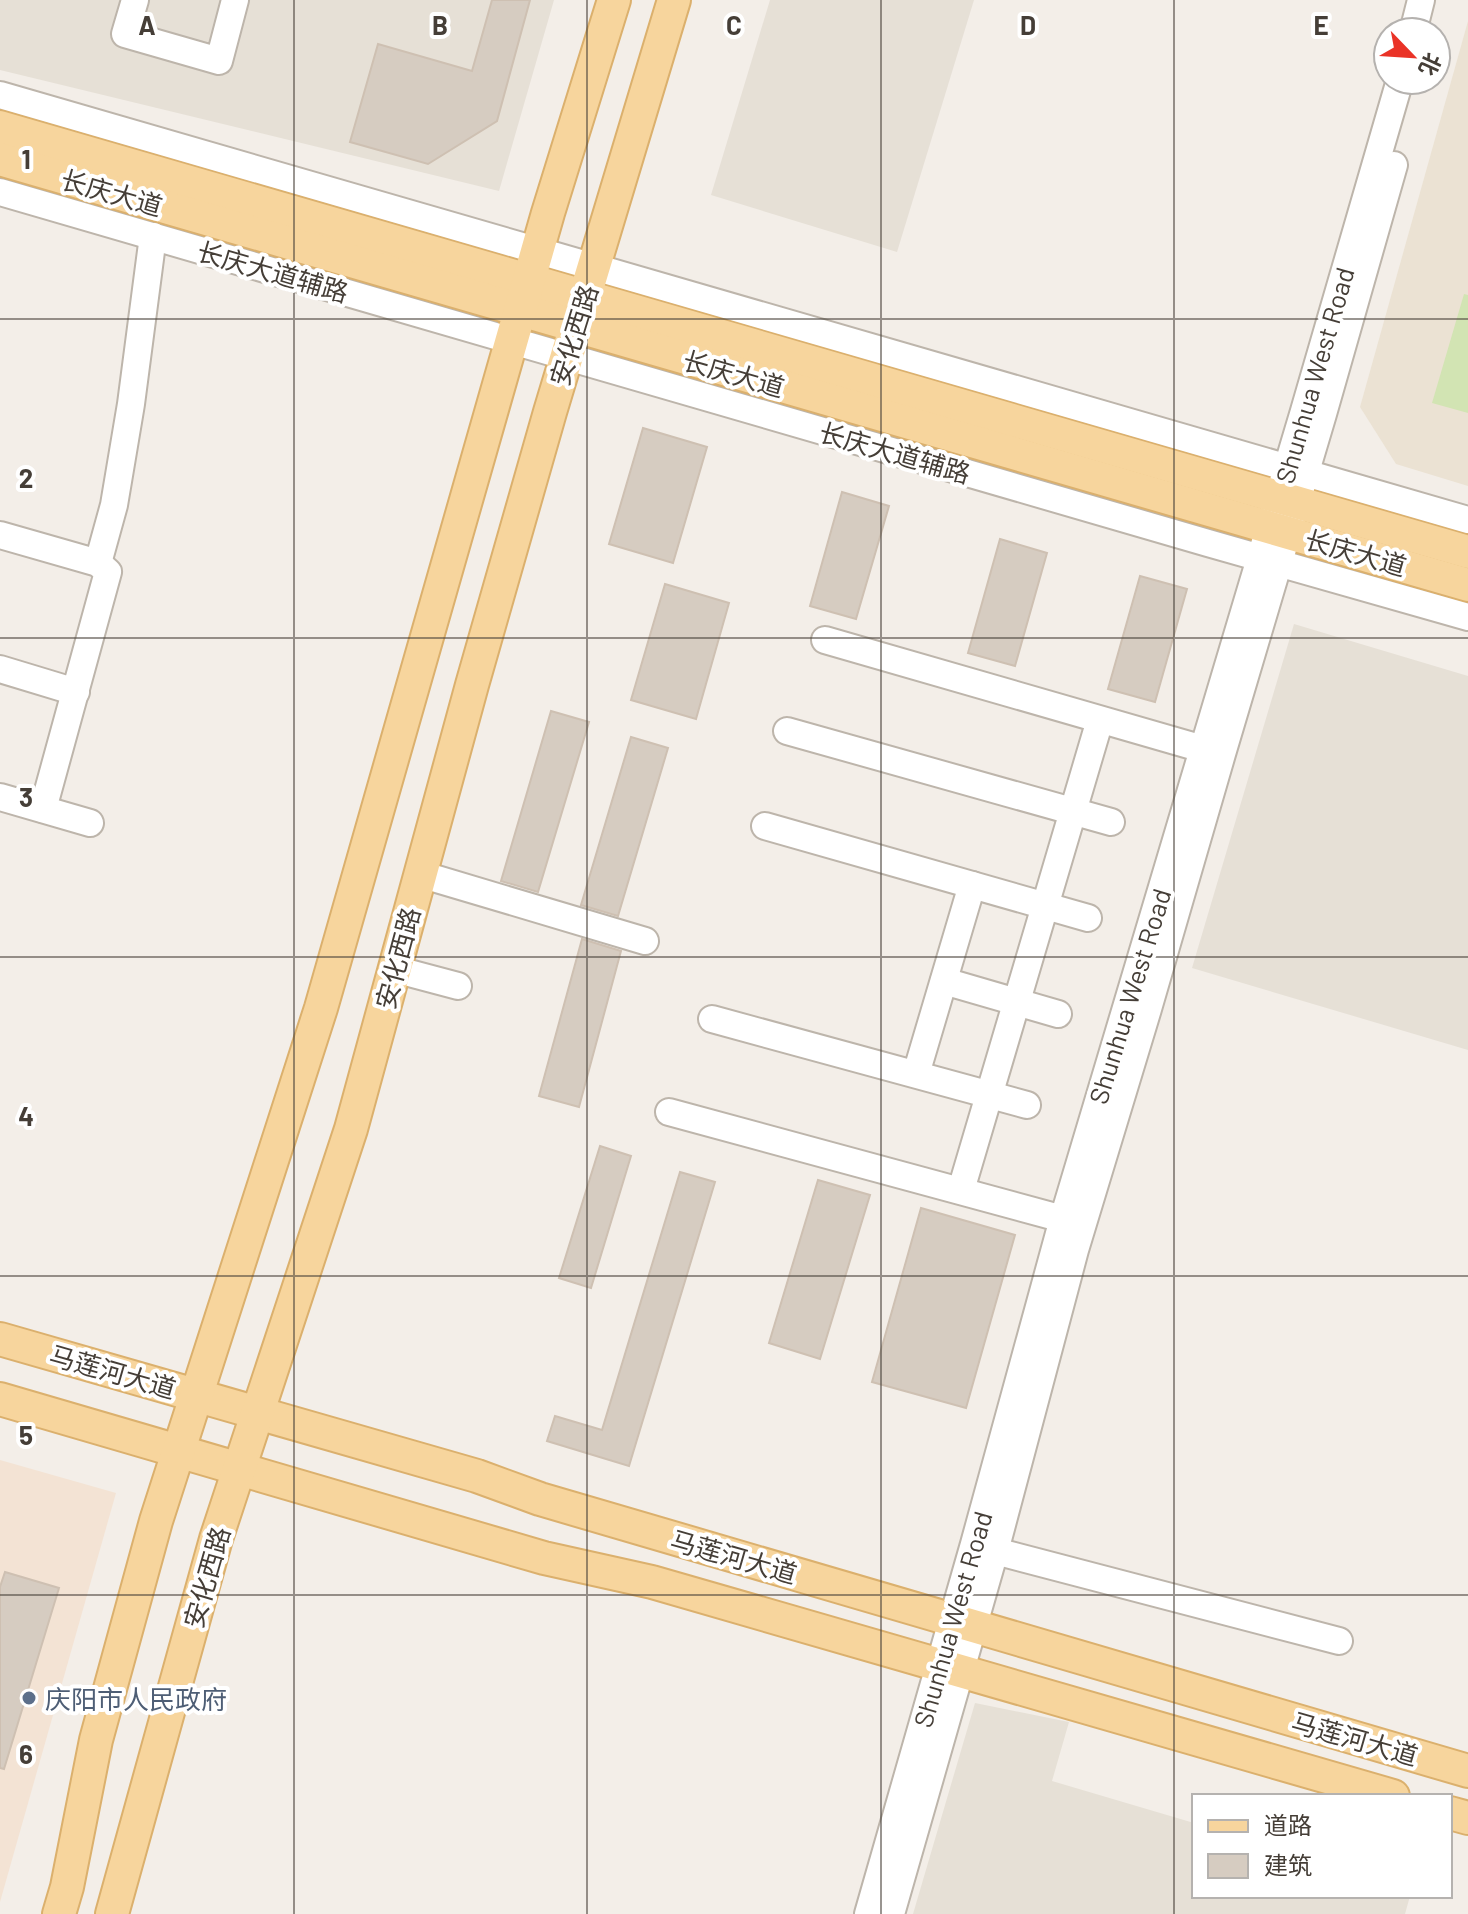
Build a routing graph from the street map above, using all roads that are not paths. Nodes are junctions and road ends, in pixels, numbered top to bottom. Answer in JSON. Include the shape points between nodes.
{"nodes":[{"id":1,"x":135,"y":0,"type":"edge"},
{"id":2,"x":235,"y":0,"type":"edge"},
{"id":3,"x":614,"y":0,"type":"edge"},
{"id":4,"x":674,"y":0,"type":"edge"},
{"id":5,"x":0,"y":95,"type":"edge"},
{"id":6,"x":1396,"y":96,"type":"edge"},
{"id":7,"x":1413,"y":96,"type":"edge"},
{"id":8,"x":0,"y":127,"type":"edge"},
{"id":9,"x":0,"y":159,"type":"edge"},
{"id":10,"x":0,"y":192,"type":"edge"},
{"id":11,"x":153,"y":236,"type":"junction"},
{"id":12,"x":533,"y":266,"type":"junction"},
{"id":13,"x":589,"y":282,"type":"junction"},
{"id":14,"x":516,"y":325,"type":"junction"},
{"id":15,"x":571,"y":342,"type":"junction"},
{"id":16,"x":1283,"y":515,"type":"junction"},
{"id":17,"x":1468,"y":520,"type":"edge"},
{"id":18,"x":0,"y":535,"type":"edge"},
{"id":19,"x":1468,"y":552,"type":"edge"},
{"id":20,"x":98,"y":563,"type":"junction"},
{"id":21,"x":1468,"y":585,"type":"edge"},
{"id":22,"x":1468,"y":617,"type":"edge"},
{"id":23,"x":825,"y":640,"type":"dead end"},
{"id":24,"x":0,"y":669,"type":"edge"},
{"id":25,"x":76,"y":692,"type":"junction"},
{"id":26,"x":1100,"y":720,"type":"junction"},
{"id":27,"x":787,"y":731,"type":"dead end"},
{"id":28,"x":1203,"y":749,"type":"junction"},
{"id":29,"x":0,"y":797,"type":"edge"},
{"id":30,"x":43,"y":809,"type":"junction"},
{"id":31,"x":1073,"y":811,"type":"junction"},
{"id":32,"x":1111,"y":822,"type":"dead end"},
{"id":33,"x":90,"y":823,"type":"dead end"},
{"id":34,"x":765,"y":826,"type":"dead end"},
{"id":35,"x":420,"y":874,"type":"junction"},
{"id":36,"x":972,"y":885,"type":"junction"},
{"id":37,"x":1045,"y":906,"type":"junction"},
{"id":38,"x":1088,"y":918,"type":"dead end"},
{"id":39,"x":645,"y":941,"type":"dead end"},
{"id":40,"x":394,"y":969,"type":"junction"},
{"id":41,"x":944,"y":981,"type":"junction"},
{"id":42,"x":458,"y":986,"type":"dead end"},
{"id":43,"x":1017,"y":1002,"type":"junction"},
{"id":44,"x":1058,"y":1014,"type":"dead end"},
{"id":45,"x":712,"y":1019,"type":"dead end"},
{"id":46,"x":916,"y":1074,"type":"junction"},
{"id":47,"x":990,"y":1095,"type":"junction"},
{"id":48,"x":1027,"y":1105,"type":"dead end"},
{"id":49,"x":669,"y":1112,"type":"dead end"},
{"id":50,"x":961,"y":1190,"type":"junction"},
{"id":51,"x":1063,"y":1219,"type":"junction"},
{"id":52,"x":0,"y":1339,"type":"edge"},
{"id":53,"x":195,"y":1395,"type":"junction"},
{"id":54,"x":0,"y":1399,"type":"edge"},
{"id":55,"x":257,"y":1412,"type":"junction"},
{"id":56,"x":177,"y":1450,"type":"junction"},
{"id":57,"x":239,"y":1468,"type":"junction"},
{"id":58,"x":995,"y":1551,"type":"junction"},
{"id":59,"x":962,"y":1624,"type":"junction"},
{"id":60,"x":1339,"y":1641,"type":"dead end"},
{"id":61,"x":950,"y":1668,"type":"junction"},
{"id":62,"x":1468,"y":1771,"type":"edge"},
{"id":63,"x":1386,"y":1794,"type":"edge"},
{"id":64,"x":59,"y":1914,"type":"edge"},
{"id":65,"x":112,"y":1914,"type":"edge"},
{"id":66,"x":868,"y":1914,"type":"edge"},
{"id":67,"x":891,"y":1914,"type":"edge"}],
"edges":[{"from":1,"to":2,"type":"street","via":[[125,34],[219,61]]},
{"from":3,"to":12,"type":"main road"},
{"from":4,"to":13,"type":"main road","name":"安化西路"},
{"from":5,"to":12,"type":"street"},
{"from":6,"to":16,"type":"street","name":"Shunhua West Road"},
{"from":7,"to":16,"type":"street","name":"Shunhua West Road"},
{"from":8,"to":12,"type":"main road","name":"长庆大道"},
{"from":9,"to":14,"type":"main road","name":"长庆大道"},
{"from":10,"to":11,"type":"street","name":"长庆大道辅路"},
{"from":11,"to":14,"type":"street","name":"长庆大道辅路"},
{"from":11,"to":20,"type":"street","via":[[129,419]]},
{"from":12,"to":13,"type":"main road","name":"长庆大道"},
{"from":12,"to":14,"type":"main road"},
{"from":13,"to":15,"type":"main road","name":"安化西路"},
{"from":13,"to":16,"type":"main road","name":"长庆大道"},
{"from":14,"to":15,"type":"main road","name":"长庆大道"},
{"from":14,"to":53,"type":"main road","via":[[321,1008]]},
{"from":15,"to":16,"type":"main road","name":"长庆大道"},
{"from":15,"to":35,"type":"main road","name":"安化西路"},
{"from":16,"to":17,"type":"street"},
{"from":16,"to":19,"type":"main road","name":"长庆大道"},
{"from":16,"to":21,"type":"main road","name":"长庆大道"},
{"from":16,"to":22,"type":"street"},
{"from":16,"to":28,"type":"street","name":"Shunhua West Road"},
{"from":16,"to":58,"type":"street","name":"Shunhua West Road"},
{"from":18,"to":20,"type":"street"},
{"from":20,"to":25,"type":"street","via":[[108,572]]},
{"from":23,"to":26,"type":"street"},
{"from":24,"to":25,"type":"street"},
{"from":25,"to":30,"type":"street"},
{"from":26,"to":28,"type":"street"},
{"from":26,"to":31,"type":"street"},
{"from":27,"to":31,"type":"street"},
{"from":28,"to":51,"type":"street","name":"Shunhua West Road"},
{"from":29,"to":30,"type":"street"},
{"from":30,"to":33,"type":"street"},
{"from":31,"to":32,"type":"street"},
{"from":31,"to":37,"type":"street"},
{"from":34,"to":36,"type":"street"},
{"from":35,"to":39,"type":"street"},
{"from":35,"to":40,"type":"main road","name":"安化西路"},
{"from":36,"to":37,"type":"street"},
{"from":36,"to":41,"type":"street"},
{"from":37,"to":38,"type":"street"},
{"from":37,"to":43,"type":"street"},
{"from":40,"to":42,"type":"street"},
{"from":40,"to":55,"type":"main road","name":"安化西路","via":[[351,1129]]},
{"from":41,"to":43,"type":"street"},
{"from":41,"to":46,"type":"street"},
{"from":43,"to":44,"type":"street"},
{"from":43,"to":47,"type":"street"},
{"from":45,"to":46,"type":"street"},
{"from":46,"to":47,"type":"street"},
{"from":47,"to":48,"type":"street"},
{"from":47,"to":50,"type":"street"},
{"from":49,"to":50,"type":"street"},
{"from":50,"to":51,"type":"street"},
{"from":51,"to":59,"type":"street","name":"Shunhua West Road"},
{"from":52,"to":53,"type":"main road","name":"马莲河大道"},
{"from":53,"to":55,"type":"main road","name":"马莲河大道"},
{"from":53,"to":56,"type":"main road"},
{"from":54,"to":56,"type":"main road","name":"马莲河大道"},
{"from":55,"to":57,"type":"main road","name":"安化西路"},
{"from":55,"to":59,"type":"main road","name":"马莲河大道"},
{"from":56,"to":57,"type":"main road","name":"马莲河大道"},
{"from":56,"to":64,"type":"main road","via":[[96,1740]]},
{"from":57,"to":61,"type":"main road","name":"马莲河大道","via":[[544,1558],[652,1582]]},
{"from":57,"to":65,"type":"main road","name":"安化西路"},
{"from":58,"to":59,"type":"street","name":"Shunhua West Road"},
{"from":58,"to":60,"type":"street"},
{"from":59,"to":61,"type":"street","name":"Shunhua West Road"},
{"from":59,"to":62,"type":"main road","name":"马莲河大道"},
{"from":61,"to":63,"type":"main road","name":"马莲河大道"},
{"from":61,"to":66,"type":"street","name":"Shunhua West Road"},
{"from":61,"to":67,"type":"street","name":"Shunhua West Road"}]}
